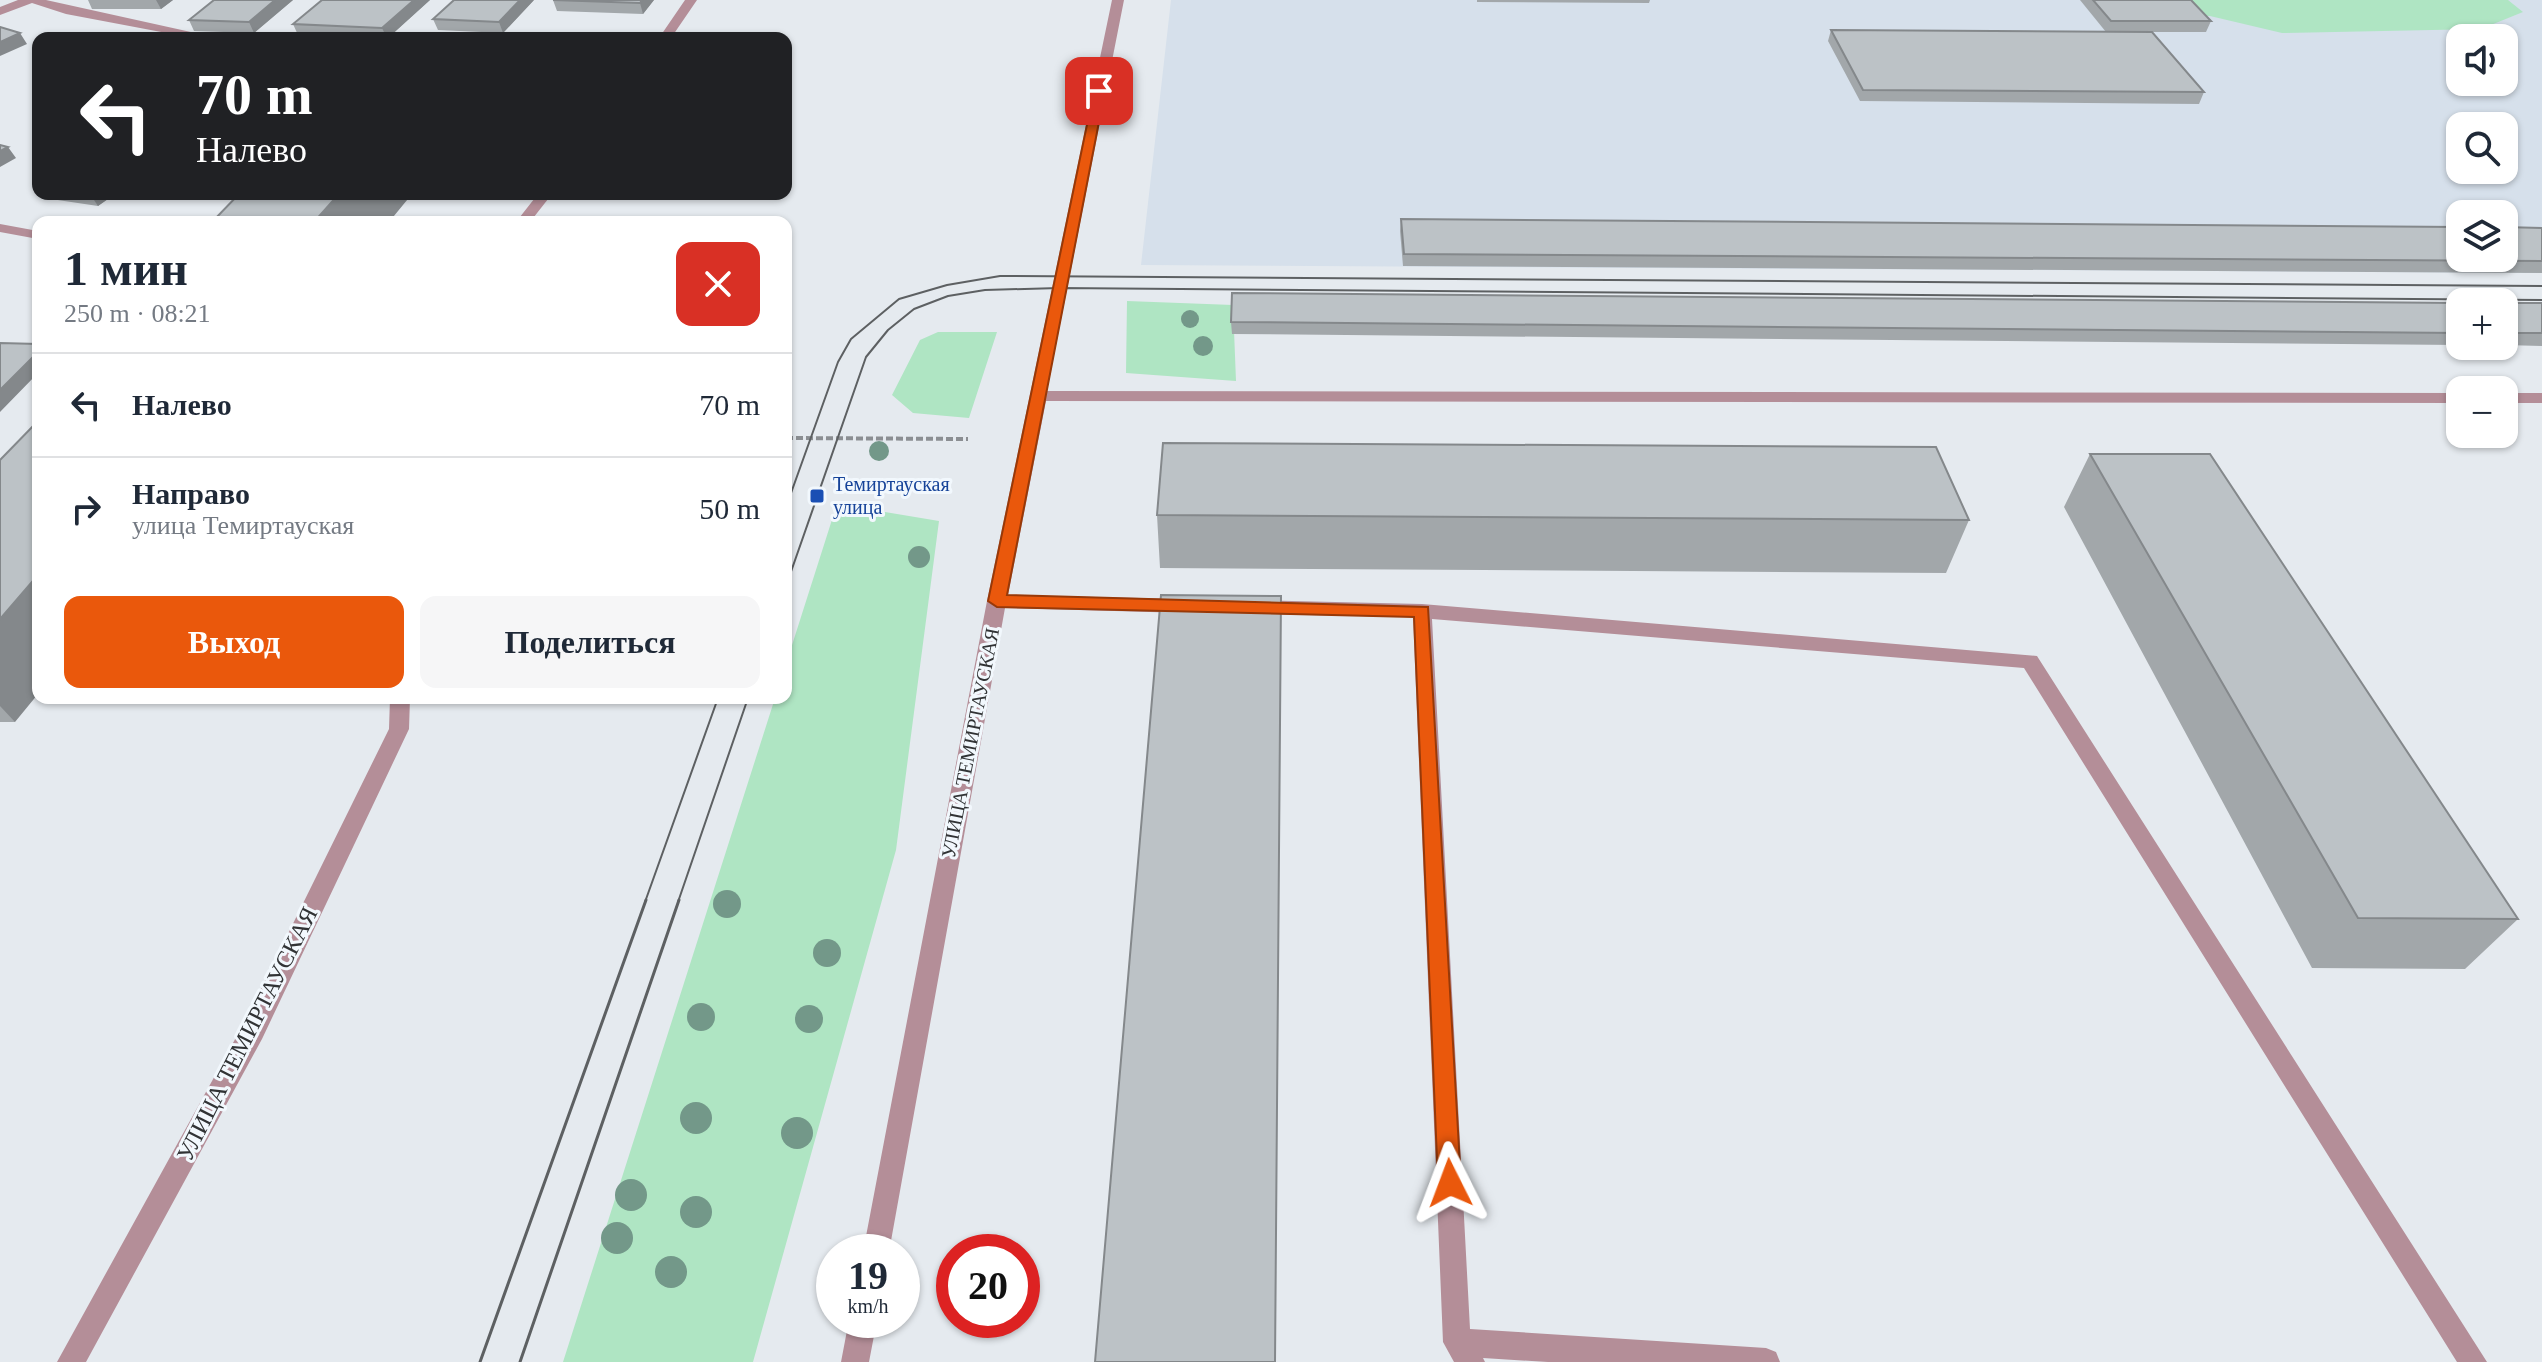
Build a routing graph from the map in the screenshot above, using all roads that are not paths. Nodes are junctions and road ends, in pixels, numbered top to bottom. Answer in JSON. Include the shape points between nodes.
{"nodes":[{"id":1,"x":31,"y":0,"type":"edge"},
{"id":2,"x":79,"y":0,"type":"edge"},
{"id":3,"x":691,"y":0,"type":"edge"},
{"id":4,"x":1118,"y":0,"type":"edge"},
{"id":5,"x":66,"y":10,"type":"junction"},
{"id":6,"x":0,"y":11,"type":"edge"},
{"id":7,"x":181,"y":32,"type":"edge"},
{"id":8,"x":669,"y":32,"type":"edge"},
{"id":9,"x":540,"y":200,"type":"edge"},
{"id":10,"x":528,"y":216,"type":"edge"},
{"id":11,"x":0,"y":228,"type":"edge"},
{"id":12,"x":32,"y":234,"type":"edge"},
{"id":13,"x":1038,"y":396,"type":"junction"},
{"id":14,"x":2446,"y":398,"type":"edge"},
{"id":15,"x":2518,"y":398,"type":"edge"},
{"id":16,"x":2542,"y":398,"type":"edge"},
{"id":17,"x":997,"y":601,"type":"junction"},
{"id":18,"x":1202,"y":606,"type":"edge"},
{"id":19,"x":1233,"y":607,"type":"edge"},
{"id":20,"x":1422,"y":611,"type":"junction"},
{"id":21,"x":400,"y":704,"type":"edge"},
{"id":22,"x":879,"y":1234,"type":"edge"},
{"id":23,"x":860,"y":1338,"type":"edge"},
{"id":24,"x":1464,"y":1352,"type":"edge"},
{"id":25,"x":71,"y":1362,"type":"edge"},
{"id":26,"x":855,"y":1362,"type":"edge"},
{"id":27,"x":1766,"y":1362,"type":"edge"},
{"id":28,"x":2473,"y":1362,"type":"edge"}],
"edges":[{"from":1,"to":5,"type":"street"},
{"from":1,"to":6,"type":"street"},
{"from":2,"to":5,"type":"street"},
{"from":3,"to":8,"type":"street"},
{"from":4,"to":13,"type":"street","name":"УЛИЦА ТЕМИРТАУСКАЯ"},
{"from":5,"to":7,"type":"street"},
{"from":9,"to":10,"type":"street"},
{"from":11,"to":12,"type":"street"},
{"from":13,"to":14,"type":"street"},
{"from":13,"to":17,"type":"street","name":"УЛИЦА ТЕМИРТАУСКАЯ"},
{"from":15,"to":16,"type":"street"},
{"from":17,"to":18,"type":"street"},
{"from":17,"to":22,"type":"street","name":"УЛИЦА ТЕМИРТАУСКАЯ"},
{"from":19,"to":20,"type":"street"},
{"from":20,"to":24,"type":"street"},
{"from":20,"to":28,"type":"street","via":[[2030,661]]},
{"from":21,"to":25,"type":"street","name":"УЛИЦА ТЕМИРТАУСКАЯ","via":[[399,729],[253,1031]]},
{"from":23,"to":26,"type":"street"},
{"from":24,"to":27,"type":"street"}]}
